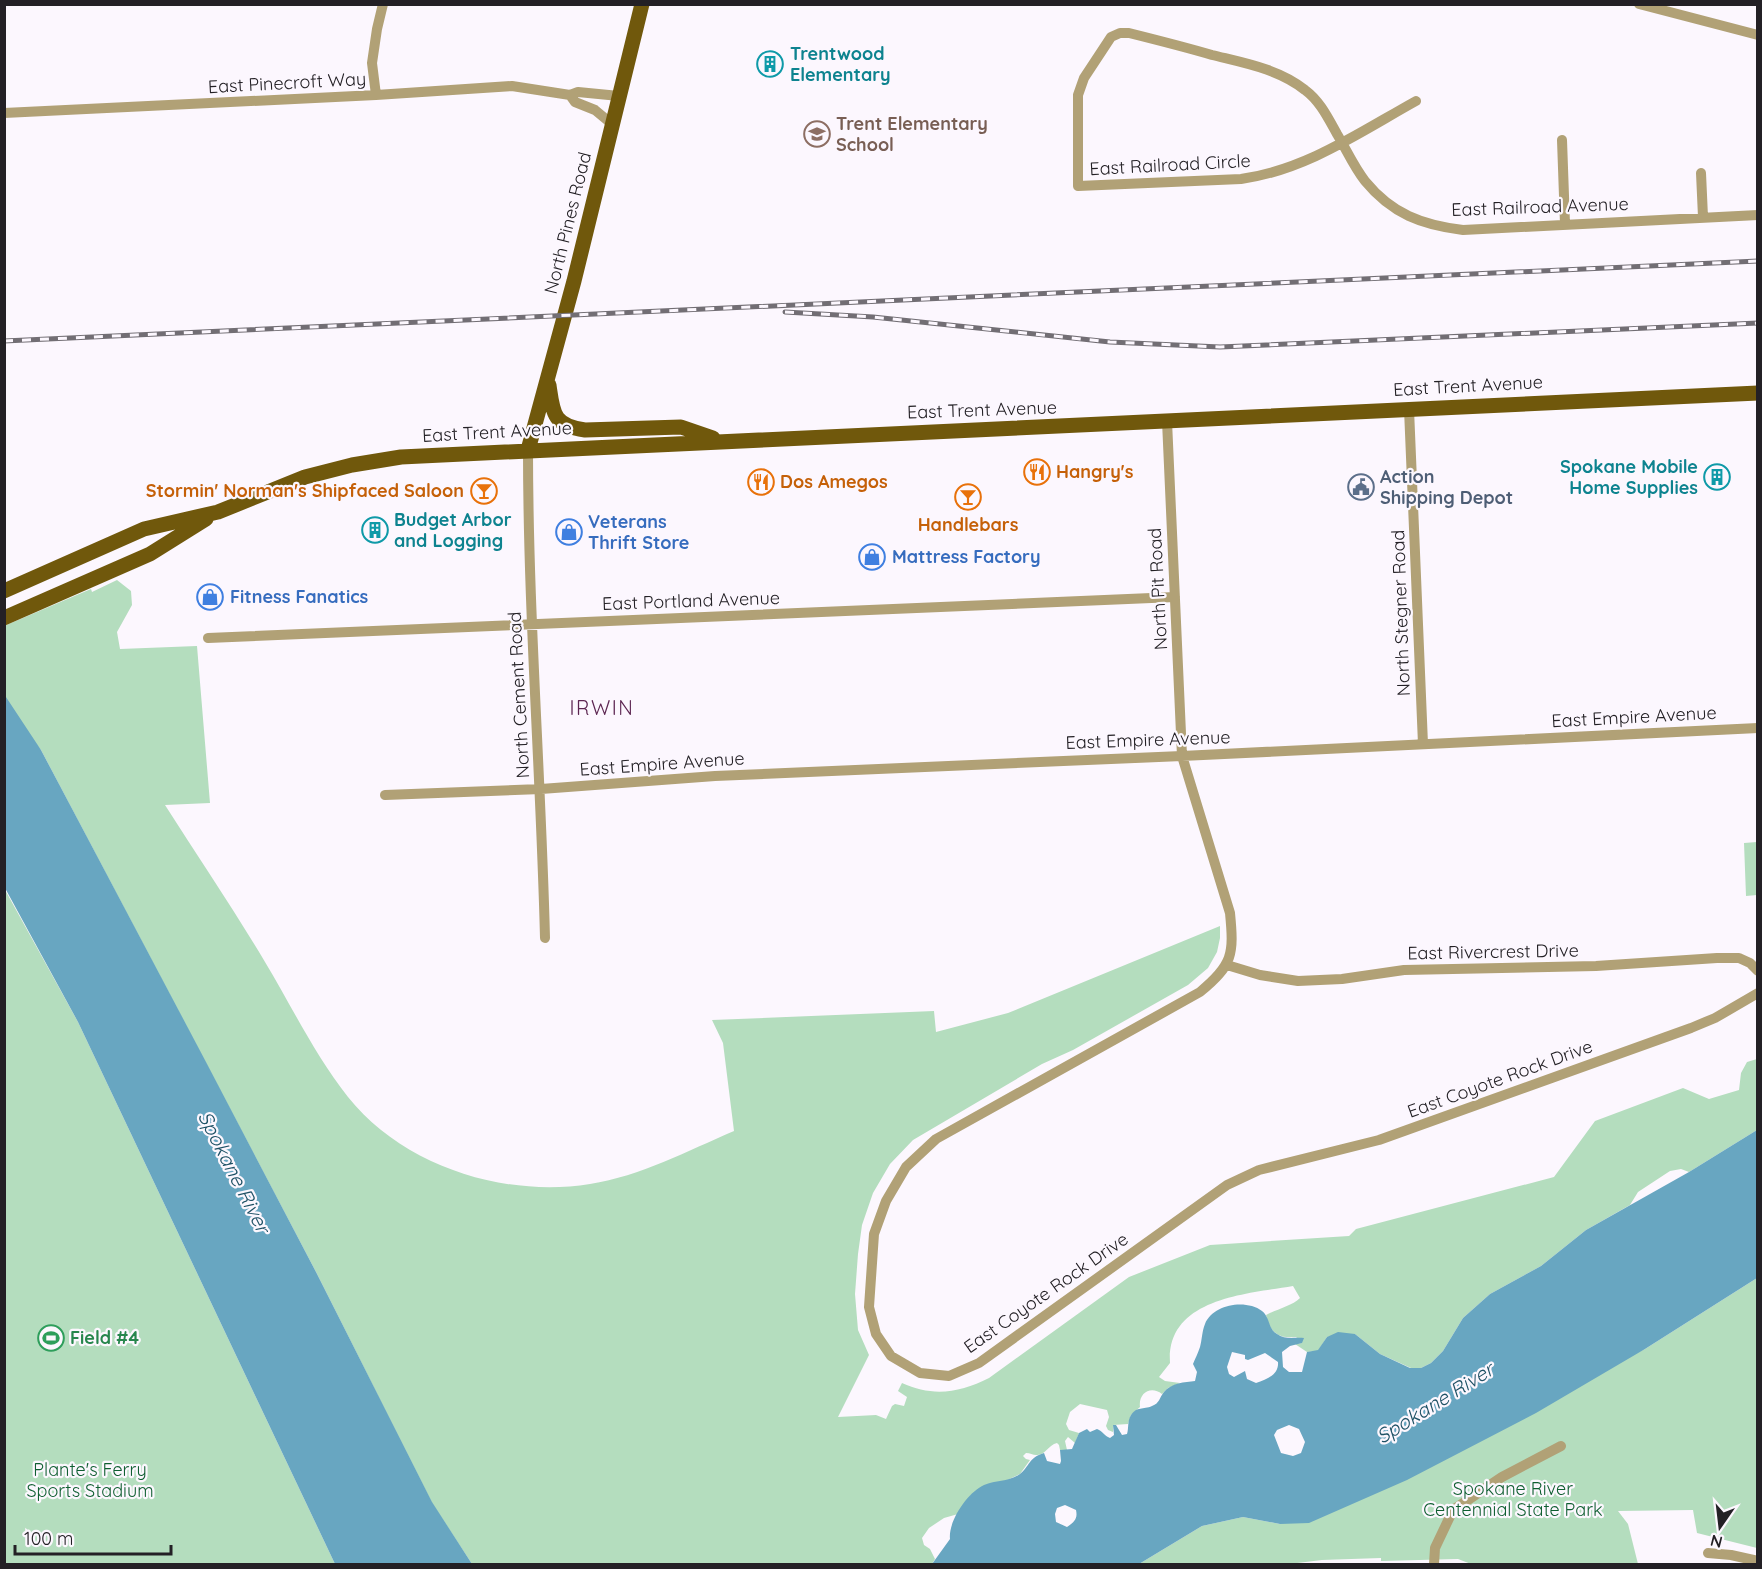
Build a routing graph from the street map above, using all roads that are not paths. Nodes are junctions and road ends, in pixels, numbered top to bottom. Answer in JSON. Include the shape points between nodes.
{"nodes":[{"id":1,"x":383,"y":4,"type":"edge"},
{"id":2,"x":642,"y":4,"type":"edge"},
{"id":3,"x":1639,"y":4,"type":"edge"},
{"id":4,"x":1758,"y":35,"type":"edge"},
{"id":5,"x":1111,"y":37,"type":"joint"},
{"id":6,"x":376,"y":95,"type":"junction"},
{"id":7,"x":570,"y":95,"type":"junction"},
{"id":8,"x":619,"y":96,"type":"junction"},
{"id":9,"x":1416,"y":101,"type":"dead end"},
{"id":10,"x":4,"y":113,"type":"edge"},
{"id":11,"x":613,"y":125,"type":"junction"},
{"id":12,"x":1562,"y":140,"type":"dead end"},
{"id":13,"x":1342,"y":142,"type":"junction"},
{"id":14,"x":1701,"y":173,"type":"dead end"},
{"id":15,"x":1758,"y":215,"type":"edge"},
{"id":16,"x":1703,"y":217,"type":"junction"},
{"id":17,"x":1565,"y":224,"type":"junction"},
{"id":18,"x":548,"y":379,"type":"junction"},
{"id":19,"x":1758,"y":393,"type":"edge"},
{"id":20,"x":1409,"y":409,"type":"junction"},
{"id":21,"x":1167,"y":421,"type":"junction"},
{"id":22,"x":721,"y":441,"type":"junction"},
{"id":23,"x":528,"y":450,"type":"junction"},
{"id":24,"x":218,"y":512,"type":"junction"},
{"id":25,"x":5,"y":591,"type":"edge"},
{"id":26,"x":1175,"y":597,"type":"junction"},
{"id":27,"x":10,"y":616,"type":"edge"},
{"id":28,"x":532,"y":624,"type":"junction"},
{"id":29,"x":208,"y":638,"type":"dead end"},
{"id":30,"x":1758,"y":728,"type":"edge"},
{"id":31,"x":1423,"y":744,"type":"junction"},
{"id":32,"x":1182,"y":756,"type":"junction"},
{"id":33,"x":541,"y":789,"type":"junction"},
{"id":34,"x":385,"y":795,"type":"dead end"},
{"id":35,"x":544,"y":938,"type":"dead end"},
{"id":36,"x":1227,"y":965,"type":"junction"},
{"id":37,"x":1758,"y":971,"type":"edge"},
{"id":38,"x":1758,"y":993,"type":"edge"},
{"id":39,"x":1561,"y":1446,"type":"dead end"},
{"id":40,"x":1708,"y":1553,"type":"dead end"},
{"id":41,"x":1758,"y":1561,"type":"edge"},
{"id":42,"x":1434,"y":1564,"type":"edge"}],
"edges":[{"from":1,"to":6,"type":"street","via":[[372,63]]},
{"from":2,"to":8,"type":"main road","name":"North Pines Road"},
{"from":3,"to":4,"type":"street"},
{"from":5,"to":13,"type":"street","name":"East Railroad Avenue","via":[[1129,33],[1283,76],[1306,90]]},
{"from":5,"to":13,"type":"street","name":"East Railroad Circle","via":[[1084,78],[1078,95],[1078,186],[1263,176],[1300,164]]},
{"from":6,"to":7,"type":"street","name":"East Pinecroft Way","via":[[512,86]]},
{"from":6,"to":10,"type":"street","name":"East Pinecroft Way"},
{"from":7,"to":8,"type":"street","name":"East Pinecroft Way","via":[[578,92]]},
{"from":7,"to":11,"type":"street","name":"East Pinecroft Way"},
{"from":8,"to":11,"type":"main road","name":"North Pines Road"},
{"from":9,"to":13,"type":"street"},
{"from":11,"to":18,"type":"main road","name":"North Pines Road"},
{"from":12,"to":17,"type":"street"},
{"from":13,"to":17,"type":"street","name":"East Railroad Avenue","via":[[1364,180],[1389,205],[1412,219],[1463,230]]},
{"from":14,"to":16,"type":"street"},
{"from":15,"to":16,"type":"street","name":"East Railroad Avenue"},
{"from":16,"to":17,"type":"street","name":"East Railroad Avenue"},
{"from":18,"to":22,"type":"main road","via":[[553,409],[570,428],[681,427]]},
{"from":18,"to":23,"type":"main road","name":"North Pines Road"},
{"from":19,"to":20,"type":"main road","name":"East Trent Avenue"},
{"from":20,"to":21,"type":"main road","name":"East Trent Avenue"},
{"from":20,"to":31,"type":"street","name":"North Stegner Road"},
{"from":21,"to":22,"type":"main road","name":"East Trent Avenue"},
{"from":21,"to":26,"type":"street","name":"North Pit Road"},
{"from":22,"to":23,"type":"main road","name":"East Trent Avenue"},
{"from":23,"to":24,"type":"main road","name":"East Trent Avenue","via":[[401,457],[352,465],[305,477]]},
{"from":23,"to":28,"type":"street","name":"North Cement Road"},
{"from":24,"to":25,"type":"main road","name":"East Trent Avenue","via":[[144,529]]},
{"from":24,"to":27,"type":"main road","name":"East Trent Avenue","via":[[150,554]]},
{"from":26,"to":28,"type":"street","name":"East Portland Avenue"},
{"from":26,"to":32,"type":"street","name":"North Pit Road"},
{"from":28,"to":29,"type":"street","name":"East Portland Avenue"},
{"from":28,"to":33,"type":"street","name":"North Cement Road"},
{"from":30,"to":31,"type":"street","name":"East Empire Avenue"},
{"from":31,"to":32,"type":"street","name":"East Empire Avenue"},
{"from":32,"to":33,"type":"street","name":"East Empire Avenue","via":[[715,776]]},
{"from":32,"to":36,"type":"street","via":[[1230,914],[1233,939]]},
{"from":33,"to":34,"type":"street","name":"East Empire Avenue"},
{"from":33,"to":35,"type":"street","name":"North Cement Road"},
{"from":36,"to":37,"type":"street","name":"East Rivercrest Drive","via":[[1298,981],[1404,970],[1596,966],[1717,958],[1739,958]]},
{"from":36,"to":38,"type":"street","name":"East Coyote Rock Drive","via":[[1200,992],[936,1139],[906,1167],[886,1201],[874,1234],[869,1307],[876,1334],[891,1356],[920,1373],[950,1376],[979,1363],[1227,1185],[1248,1175],[1379,1140],[1690,1028]]},
{"from":39,"to":42,"type":"street","via":[[1502,1477],[1453,1510],[1437,1542]]},
{"from":40,"to":41,"type":"street"}]}
